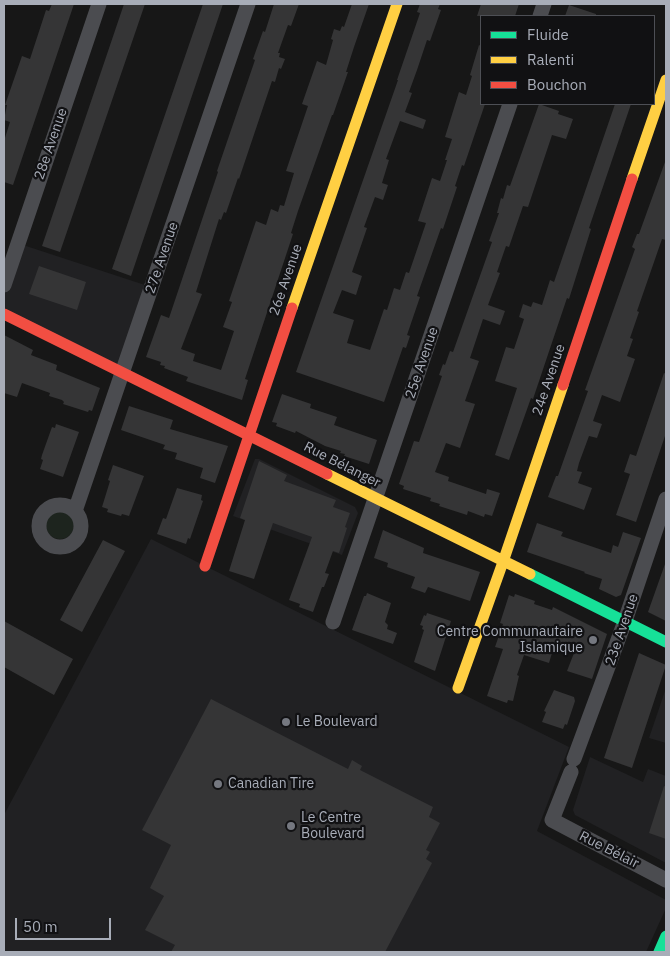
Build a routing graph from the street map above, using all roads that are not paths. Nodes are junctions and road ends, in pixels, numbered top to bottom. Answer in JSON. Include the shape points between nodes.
{"nodes":[{"id":1,"x":99,"y":4,"type":"edge"},
{"id":2,"x":248,"y":4,"type":"edge"},
{"id":3,"x":397,"y":4,"type":"edge"},
{"id":4,"x":666,"y":80,"type":"edge"},
{"id":5,"x":510,"y":105,"type":"edge"},
{"id":6,"x":4,"y":285,"type":"edge"},
{"id":7,"x":4,"y":314,"type":"edge"},
{"id":8,"x":122,"y":374,"type":"junction"},
{"id":9,"x":248,"y":435,"type":"junction"},
{"id":10,"x":375,"y":498,"type":"junction"},
{"id":11,"x":666,"y":499,"type":"edge"},
{"id":12,"x":75,"y":511,"type":"dead end"},
{"id":13,"x":503,"y":562,"type":"junction"},
{"id":14,"x":205,"y":566,"type":"dead end"},
{"id":15,"x":625,"y":621,"type":"junction"},
{"id":16,"x":333,"y":622,"type":"dead end"},
{"id":17,"x":666,"y":642,"type":"edge"},
{"id":18,"x":458,"y":688,"type":"dead end"},
{"id":19,"x":552,"y":820,"type":"joint"},
{"id":20,"x":666,"y":880,"type":"edge"},
{"id":21,"x":666,"y":936,"type":"edge"},
{"id":22,"x":659,"y":952,"type":"edge"}],
"edges":[{"from":1,"to":6,"type":"street","name":"28e Avenue"},
{"from":2,"to":8,"type":"street","name":"27e Avenue"},
{"from":3,"to":9,"type":"street","name":"26e Avenue"},
{"from":4,"to":13,"type":"street","name":"24e Avenue"},
{"from":5,"to":10,"type":"street","name":"25e Avenue"},
{"from":7,"to":8,"type":"street","name":"Rue Bélanger"},
{"from":8,"to":9,"type":"street","name":"Rue Bélanger"},
{"from":8,"to":12,"type":"street","name":"27e Avenue"},
{"from":9,"to":10,"type":"street","name":"Rue Bélanger"},
{"from":9,"to":14,"type":"street","name":"26e Avenue"},
{"from":10,"to":13,"type":"street","name":"Rue Bélanger"},
{"from":10,"to":16,"type":"street","name":"25e Avenue"},
{"from":11,"to":15,"type":"street","name":"23e Avenue"},
{"from":13,"to":15,"type":"street","name":"Rue Bélanger"},
{"from":13,"to":18,"type":"street","name":"24e Avenue"},
{"from":15,"to":17,"type":"street","name":"Rue Bélanger"},
{"from":15,"to":19,"type":"street","name":"23e Avenue"},
{"from":19,"to":20,"type":"street","name":"Rue Bélair"},
{"from":21,"to":22,"type":"street"}]}
